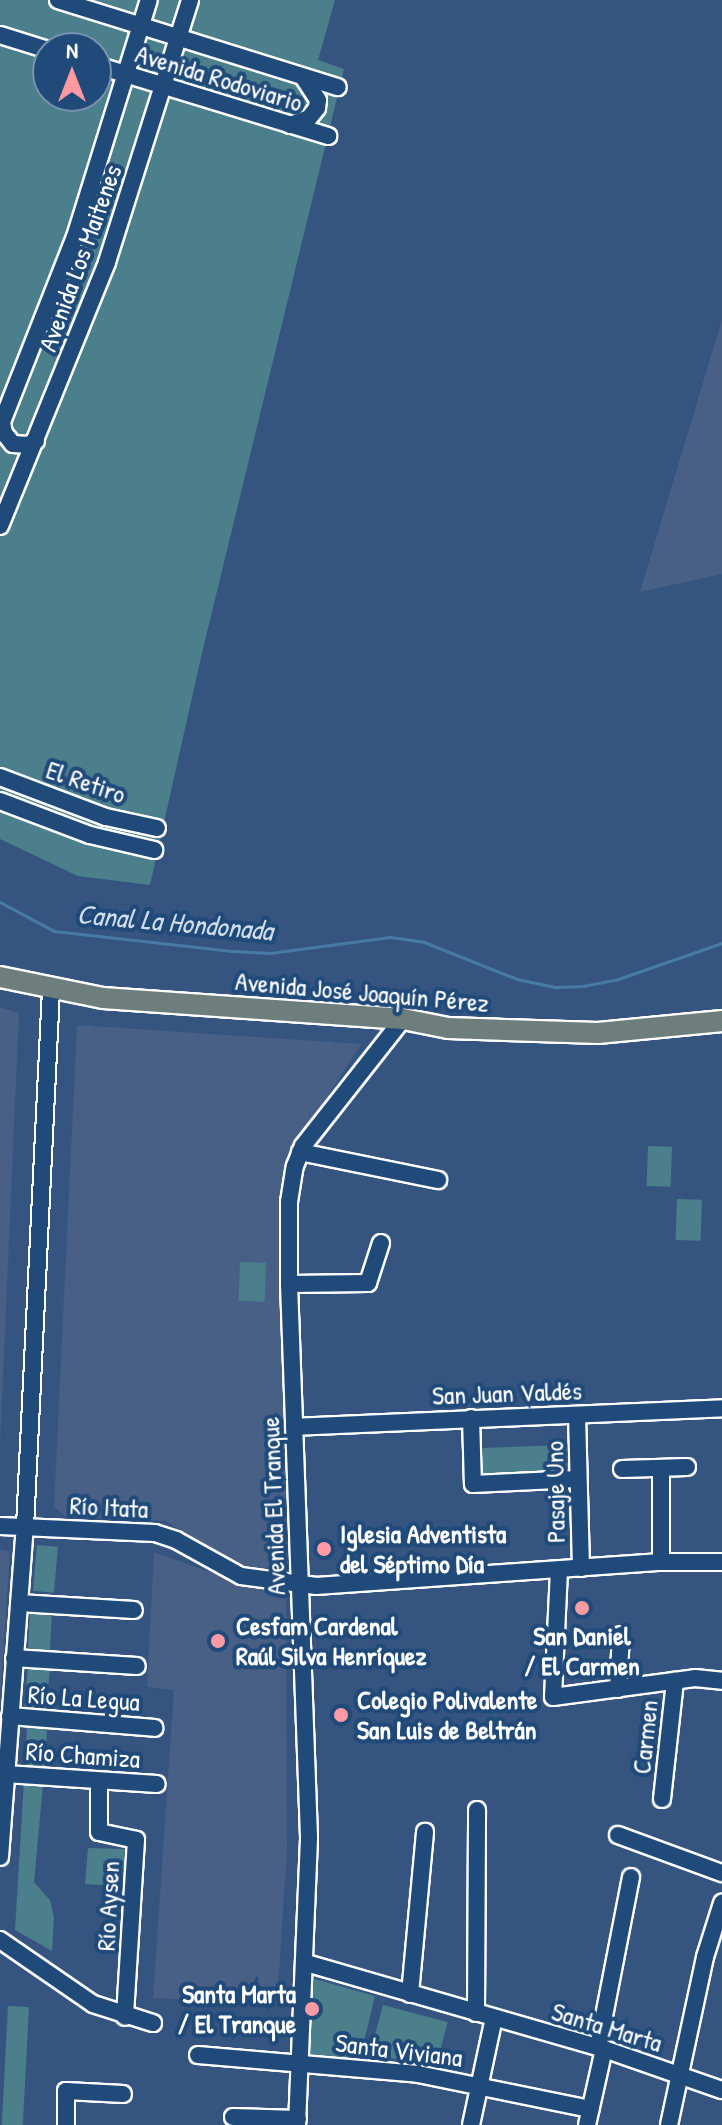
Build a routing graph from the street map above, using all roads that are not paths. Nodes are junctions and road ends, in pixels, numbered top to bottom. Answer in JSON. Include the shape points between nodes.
{"nodes":[{"id":1,"x":58,"y":0,"type":"edge"},
{"id":2,"x":149,"y":0,"type":"edge"},
{"id":3,"x":190,"y":0,"type":"edge"},
{"id":4,"x":141,"y":26,"type":"junction"},
{"id":5,"x":0,"y":35,"type":"edge"},
{"id":6,"x":178,"y":37,"type":"junction"},
{"id":7,"x":32,"y":45,"type":"edge"},
{"id":8,"x":112,"y":70,"type":"edge"},
{"id":9,"x":126,"y":74,"type":"junction"},
{"id":10,"x":303,"y":77,"type":"junction"},
{"id":11,"x":164,"y":86,"type":"junction"},
{"id":12,"x":338,"y":87,"type":"dead end"},
{"id":13,"x":290,"y":125,"type":"junction"},
{"id":14,"x":328,"y":136,"type":"dead end"},
{"id":15,"x":1,"y":424,"type":"edge"},
{"id":16,"x":36,"y":441,"type":"junction"},
{"id":17,"x":0,"y":526,"type":"edge"},
{"id":18,"x":0,"y":777,"type":"edge"},
{"id":19,"x":0,"y":801,"type":"edge"},
{"id":20,"x":133,"y":823,"type":"junction"},
{"id":21,"x":157,"y":828,"type":"dead end"},
{"id":22,"x":125,"y":844,"type":"junction"},
{"id":23,"x":154,"y":850,"type":"dead end"},
{"id":24,"x":0,"y":977,"type":"edge"},
{"id":25,"x":51,"y":990,"type":"junction"},
{"id":26,"x":403,"y":1019,"type":"junction"},
{"id":27,"x":722,"y":1021,"type":"edge"},
{"id":28,"x":300,"y":1152,"type":"junction"},
{"id":29,"x":438,"y":1180,"type":"dead end"},
{"id":30,"x":381,"y":1243,"type":"dead end"},
{"id":31,"x":289,"y":1284,"type":"junction"},
{"id":32,"x":722,"y":1408,"type":"edge"},
{"id":33,"x":577,"y":1415,"type":"junction"},
{"id":34,"x":471,"y":1418,"type":"junction"},
{"id":35,"x":294,"y":1427,"type":"junction"},
{"id":36,"x":687,"y":1467,"type":"dead end"},
{"id":37,"x":661,"y":1468,"type":"junction"},
{"id":38,"x":622,"y":1469,"type":"dead end"},
{"id":39,"x":577,"y":1479,"type":"junction"},
{"id":40,"x":0,"y":1526,"type":"edge"},
{"id":41,"x":25,"y":1527,"type":"junction"},
{"id":42,"x":661,"y":1562,"type":"junction"},
{"id":43,"x":722,"y":1562,"type":"edge"},
{"id":44,"x":581,"y":1568,"type":"junction"},
{"id":45,"x":559,"y":1570,"type":"junction"},
{"id":46,"x":299,"y":1584,"type":"junction"},
{"id":47,"x":19,"y":1603,"type":"junction"},
{"id":48,"x":134,"y":1610,"type":"dead end"},
{"id":49,"x":621,"y":1635,"type":"dead end"},
{"id":50,"x":14,"y":1658,"type":"junction"},
{"id":51,"x":137,"y":1666,"type":"dead end"},
{"id":52,"x":675,"y":1681,"type":"junction"},
{"id":53,"x":722,"y":1681,"type":"edge"},
{"id":54,"x":618,"y":1689,"type":"junction"},
{"id":55,"x":10,"y":1716,"type":"junction"},
{"id":56,"x":155,"y":1728,"type":"dead end"},
{"id":57,"x":6,"y":1774,"type":"junction"},
{"id":58,"x":99,"y":1781,"type":"junction"},
{"id":59,"x":157,"y":1784,"type":"dead end"},
{"id":60,"x":662,"y":1799,"type":"dead end"},
{"id":61,"x":477,"y":1810,"type":"dead end"},
{"id":62,"x":425,"y":1832,"type":"dead end"},
{"id":63,"x":618,"y":1835,"type":"dead end"},
{"id":64,"x":0,"y":1857,"type":"edge"},
{"id":65,"x":722,"y":1873,"type":"edge"},
{"id":66,"x":631,"y":1877,"type":"dead end"},
{"id":67,"x":722,"y":1903,"type":"edge"},
{"id":68,"x":0,"y":1940,"type":"edge"},
{"id":69,"x":306,"y":1963,"type":"junction"},
{"id":70,"x":410,"y":1994,"type":"junction"},
{"id":71,"x":476,"y":2013,"type":"junction"},
{"id":72,"x":125,"y":2017,"type":"junction"},
{"id":73,"x":494,"y":2018,"type":"junction"},
{"id":74,"x":153,"y":2023,"type":"dead end"},
{"id":75,"x":601,"y":2048,"type":"junction"},
{"id":76,"x":198,"y":2055,"type":"dead end"},
{"id":77,"x":301,"y":2062,"type":"junction"},
{"id":78,"x":680,"y":2075,"type":"junction"},
{"id":79,"x":480,"y":2084,"type":"junction"},
{"id":80,"x":722,"y":2090,"type":"edge"},
{"id":81,"x":123,"y":2094,"type":"dead end"},
{"id":82,"x":233,"y":2117,"type":"dead end"},
{"id":83,"x":588,"y":2117,"type":"edge"},
{"id":84,"x":299,"y":2123,"type":"edge"},
{"id":85,"x":66,"y":2125,"type":"edge"},
{"id":86,"x":471,"y":2125,"type":"edge"},
{"id":87,"x":669,"y":2125,"type":"edge"}],
"edges":[{"from":1,"to":4,"type":"street","name":"Avenida Rodoviario"},
{"from":2,"to":4,"type":"street","name":"Avenida Los Maitenes"},
{"from":3,"to":6,"type":"street","name":"Avenida Los Maitenes"},
{"from":4,"to":6,"type":"street","name":"Avenida Rodoviario"},
{"from":4,"to":9,"type":"street","name":"Avenida Los Maitenes"},
{"from":5,"to":7,"type":"street"},
{"from":6,"to":10,"type":"street","name":"Avenida Rodoviario"},
{"from":6,"to":11,"type":"street","name":"Avenida Los Maitenes"},
{"from":8,"to":9,"type":"street","name":"Avenida Rodoviario"},
{"from":9,"to":11,"type":"street","name":"Avenida Rodoviario"},
{"from":9,"to":15,"type":"street","name":"Avenida Los Maitenes","via":[[75,237]]},
{"from":10,"to":12,"type":"street","name":"Avenida Rodoviario"},
{"from":10,"to":13,"type":"street","via":[[316,96],[317,108],[309,118]]},
{"from":11,"to":13,"type":"street","name":"Avenida Rodoviario"},
{"from":11,"to":16,"type":"street","name":"Avenida Los Maitenes","via":[[107,262]]},
{"from":13,"to":14,"type":"street","name":"Avenida Rodoviario"},
{"from":15,"to":16,"type":"street","via":[[13,444]]},
{"from":16,"to":17,"type":"street","name":"Avenida Los Maitenes"},
{"from":18,"to":20,"type":"street","name":"El Retiro"},
{"from":19,"to":22,"type":"street","name":"El Retiro"},
{"from":20,"to":21,"type":"street","name":"El Retiro"},
{"from":20,"to":22,"type":"street","via":[[133,837]]},
{"from":22,"to":23,"type":"street","name":"El Retiro"},
{"from":24,"to":25,"type":"main road","name":"Avenida José Joaquín Pérez"},
{"from":25,"to":26,"type":"main road","name":"Avenida José Joaquín Pérez"},
{"from":25,"to":41,"type":"street"},
{"from":26,"to":27,"type":"main road","name":"Avenida José Joaquín Pérez","via":[[448,1028],[598,1033]]},
{"from":26,"to":28,"type":"street","name":"Avenida El Tranque"},
{"from":28,"to":29,"type":"street"},
{"from":28,"to":31,"type":"street","name":"Avenida El Tranque","via":[[289,1202]]},
{"from":30,"to":31,"type":"street","via":[[368,1283]]},
{"from":31,"to":35,"type":"street","name":"Avenida El Tranque"},
{"from":32,"to":33,"type":"street","name":"San Juan Valdés"},
{"from":33,"to":34,"type":"street","name":"San Juan Valdés"},
{"from":33,"to":39,"type":"street","name":"Pasaje Uno"},
{"from":34,"to":35,"type":"street","name":"San Juan Valdés"},
{"from":34,"to":39,"type":"street","via":[[473,1484]]},
{"from":35,"to":46,"type":"street","name":"Avenida El Tranque"},
{"from":36,"to":37,"type":"street"},
{"from":37,"to":38,"type":"street"},
{"from":37,"to":42,"type":"street"},
{"from":39,"to":44,"type":"street","name":"Pasaje Uno"},
{"from":40,"to":41,"type":"street","name":"Río Itata"},
{"from":41,"to":46,"type":"street","name":"Río Itata","via":[[165,1535],[241,1576]]},
{"from":41,"to":47,"type":"street"},
{"from":42,"to":43,"type":"street","name":"Río Itata"},
{"from":42,"to":44,"type":"street","name":"Río Itata"},
{"from":44,"to":45,"type":"street","name":"Río Itata"},
{"from":45,"to":46,"type":"street","name":"Río Itata"},
{"from":45,"to":54,"type":"street","name":"Carmen","via":[[553,1697]]},
{"from":46,"to":69,"type":"street","name":"Avenida El Tranque","via":[[309,1847]]},
{"from":47,"to":48,"type":"street"},
{"from":47,"to":50,"type":"street"},
{"from":49,"to":54,"type":"street","name":"Carmen"},
{"from":50,"to":51,"type":"street"},
{"from":50,"to":55,"type":"street"},
{"from":52,"to":53,"type":"street","name":"Carmen"},
{"from":52,"to":54,"type":"street","name":"Carmen"},
{"from":52,"to":60,"type":"street","name":"Carmen"},
{"from":55,"to":56,"type":"street","name":"Río La Legua"},
{"from":55,"to":57,"type":"street"},
{"from":57,"to":58,"type":"street","name":"Río Chamiza"},
{"from":57,"to":64,"type":"street"},
{"from":58,"to":59,"type":"street","name":"Río Chamiza"},
{"from":58,"to":72,"type":"street","name":"Río Aysen","via":[[99,1832],[136,1840]]},
{"from":61,"to":71,"type":"street"},
{"from":62,"to":70,"type":"street"},
{"from":63,"to":65,"type":"street"},
{"from":66,"to":75,"type":"street"},
{"from":67,"to":78,"type":"street"},
{"from":68,"to":72,"type":"street","via":[[85,1999]]},
{"from":69,"to":70,"type":"street","name":"Santa Marta"},
{"from":69,"to":77,"type":"street","name":"Avenida El Tranque"},
{"from":70,"to":71,"type":"street","name":"Santa Marta"},
{"from":71,"to":73,"type":"street","name":"Santa Marta"},
{"from":72,"to":74,"type":"street"},
{"from":73,"to":75,"type":"street","name":"Santa Marta"},
{"from":73,"to":79,"type":"street"},
{"from":75,"to":78,"type":"street","name":"Santa Marta"},
{"from":75,"to":83,"type":"street"},
{"from":76,"to":77,"type":"street","name":"Santa Viviana"},
{"from":77,"to":79,"type":"street","name":"Santa Viviana"},
{"from":77,"to":84,"type":"street","name":"Avenida El Tranque"},
{"from":78,"to":80,"type":"street","name":"Santa Marta"},
{"from":78,"to":87,"type":"street"},
{"from":79,"to":83,"type":"street","name":"Santa Viviana"},
{"from":79,"to":86,"type":"street"},
{"from":81,"to":85,"type":"street","via":[[66,2091]]},
{"from":82,"to":84,"type":"street"}]}
